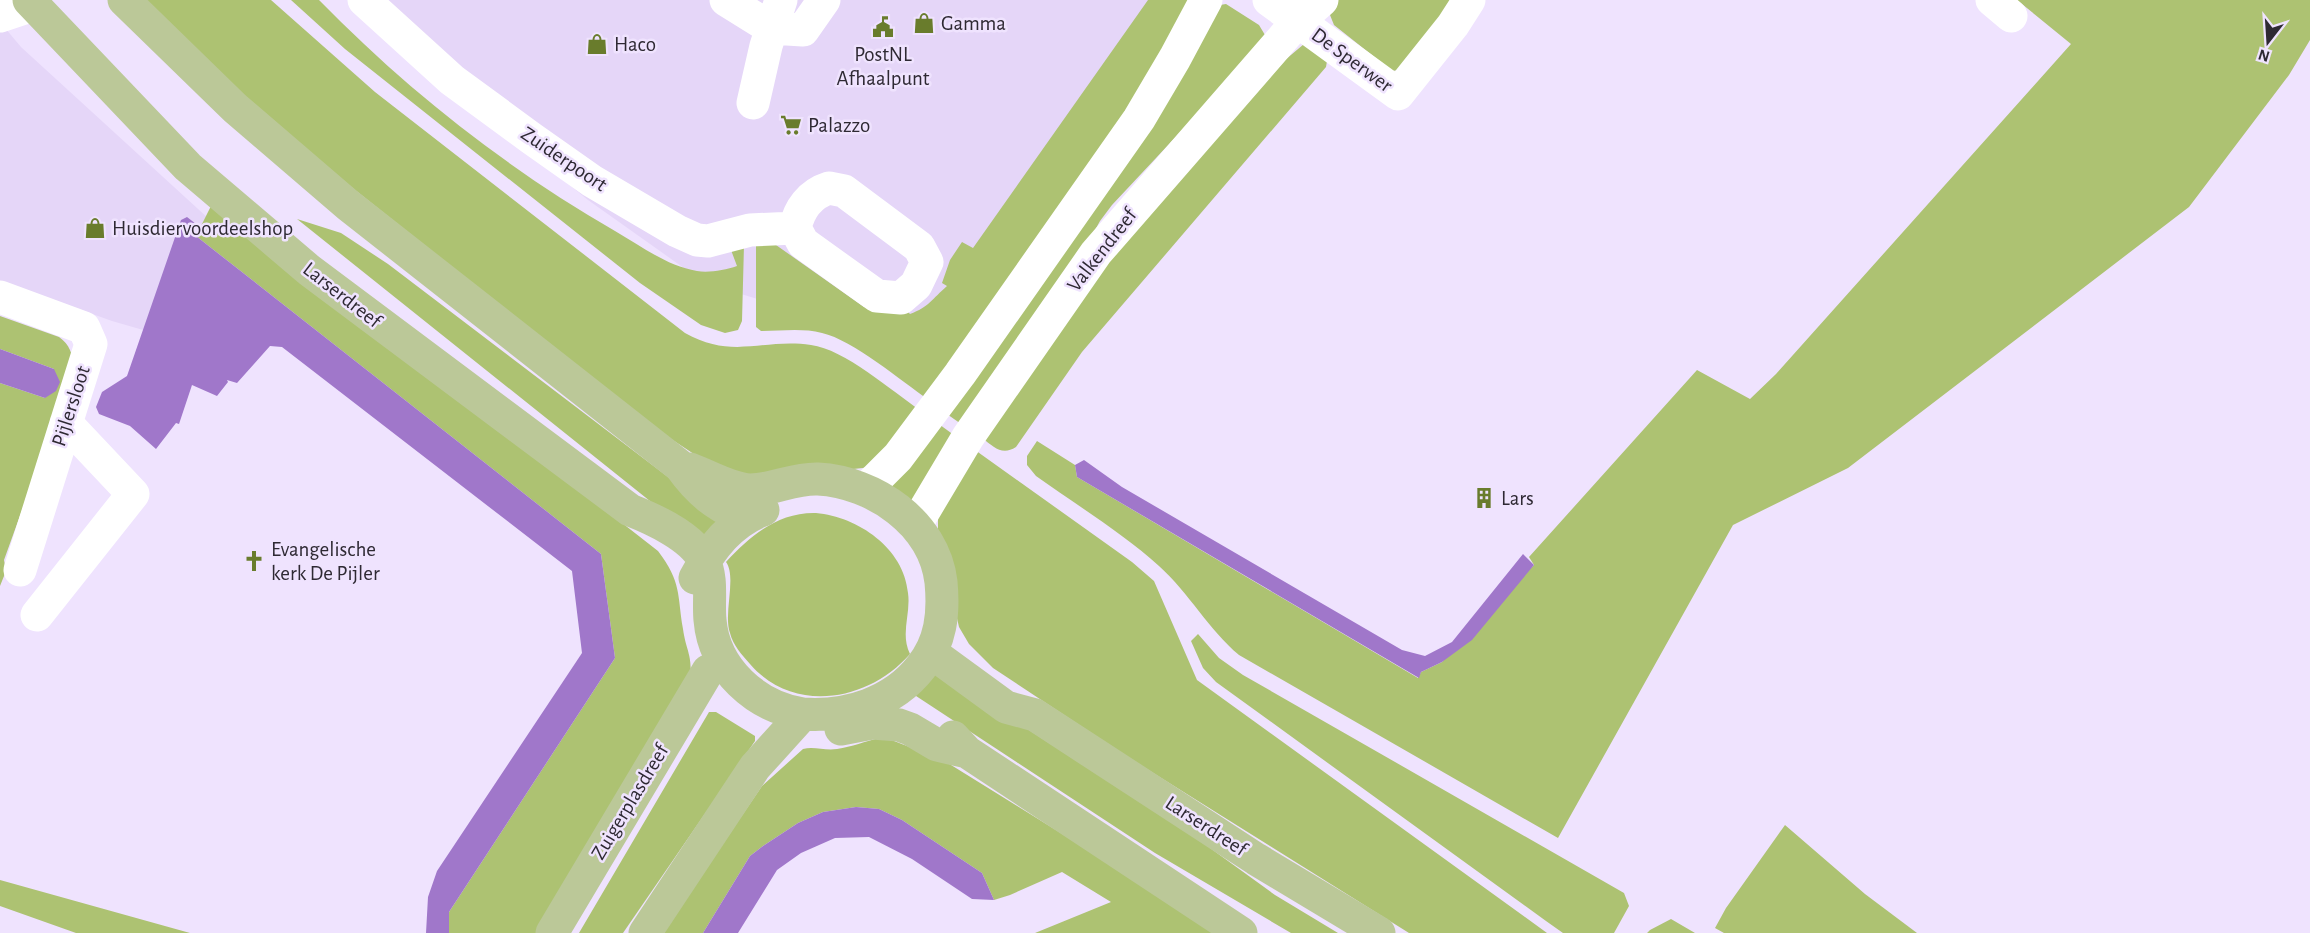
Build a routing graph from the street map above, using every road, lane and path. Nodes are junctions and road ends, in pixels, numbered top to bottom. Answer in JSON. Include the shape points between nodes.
{"nodes":[{"id":1,"x":124,"y":0,"type":"edge"},
{"id":2,"x":364,"y":0,"type":"edge"},
{"id":3,"x":726,"y":0,"type":"edge"},
{"id":4,"x":824,"y":0,"type":"edge"},
{"id":5,"x":1206,"y":0,"type":"edge"},
{"id":6,"x":1269,"y":0,"type":"edge"},
{"id":7,"x":1322,"y":0,"type":"edge"},
{"id":8,"x":1469,"y":0,"type":"edge"},
{"id":9,"x":31,"y":2,"type":"edge"},
{"id":10,"x":776,"y":14,"type":"edge"},
{"id":11,"x":0,"y":16,"type":"edge"},
{"id":12,"x":1298,"y":21,"type":"junction"},
{"id":13,"x":753,"y":103,"type":"dead end"},
{"id":14,"x":795,"y":228,"type":"dead end"},
{"id":15,"x":0,"y":297,"type":"edge"},
{"id":16,"x":66,"y":423,"type":"junction"},
{"id":17,"x":858,"y":497,"type":"junction"},
{"id":18,"x":747,"y":504,"type":"junction"},
{"id":19,"x":915,"y":526,"type":"junction"},
{"id":20,"x":20,"y":570,"type":"dead end"},
{"id":21,"x":699,"y":570,"type":"junction"},
{"id":22,"x":37,"y":615,"type":"dead end"},
{"id":23,"x":936,"y":640,"type":"junction"},
{"id":24,"x":708,"y":671,"type":"junction"},
{"id":25,"x":885,"y":711,"type":"junction"},
{"id":26,"x":796,"y":722,"type":"junction"},
{"id":27,"x":552,"y":933,"type":"edge"},
{"id":28,"x":645,"y":933,"type":"edge"},
{"id":29,"x":1241,"y":933,"type":"edge"},
{"id":30,"x":1380,"y":933,"type":"edge"}],
"edges":[{"from":1,"to":18,"type":"main road","via":[[235,108],[348,205],[680,466],[696,488],[721,507]]},
{"from":2,"to":14,"type":"street","name":"Zuiderpoort","via":[[452,80],[592,180],[676,231],[708,241],[750,230]]},
{"from":3,"to":10,"type":"street"},
{"from":4,"to":10,"type":"street","via":[[803,30]]},
{"from":5,"to":17,"type":"street","name":"Valkendreef","via":[[1139,119],[898,458]]},
{"from":6,"to":12,"type":"street"},
{"from":7,"to":12,"type":"street","name":"Valkendreef"},
{"from":8,"to":12,"type":"street","name":"De Sperwer","via":[[1398,94]]},
{"from":9,"to":11,"type":"street"},
{"from":9,"to":21,"type":"main road","name":"Larserdreef","via":[[188,167],[300,262],[630,510],[659,521],[698,551]]},
{"from":10,"to":13,"type":"street"},
{"from":12,"to":19,"type":"street","name":"Valkendreef","via":[[1096,253],[968,437]]},
{"from":15,"to":16,"type":"street","name":"Pijlersloot","via":[[84,328],[91,344]]},
{"from":16,"to":20,"type":"street","name":"Pijlersloot"},
{"from":16,"to":22,"type":"street","via":[[133,495]]},
{"from":17,"to":18,"type":"main road","via":[[809,497]]},
{"from":17,"to":19,"type":"main road","via":[[900,511]]},
{"from":17,"to":23,"type":"main road","via":[[912,551],[924,583],[925,630]]},
{"from":18,"to":21,"type":"main road"},
{"from":19,"to":23,"type":"main road","via":[[940,573],[943,610]]},
{"from":21,"to":24,"type":"main road","via":[[690,597],[691,623]]},
{"from":21,"to":26,"type":"main road","via":[[710,585],[710,623],[722,661],[763,701]]},
{"from":23,"to":25,"type":"main road"},
{"from":23,"to":30,"type":"main road","name":"Larserdreef","via":[[1006,706],[1035,715]]},
{"from":24,"to":26,"type":"main road","via":[[744,710],[766,722]]},
{"from":24,"to":27,"type":"main road","name":"Zuigerplasdreef"},
{"from":25,"to":26,"type":"main road","via":[[872,723],[827,731]]},
{"from":25,"to":29,"type":"main road","via":[[937,745],[967,752]]},
{"from":26,"to":28,"type":"main road","via":[[755,767]]}]}
